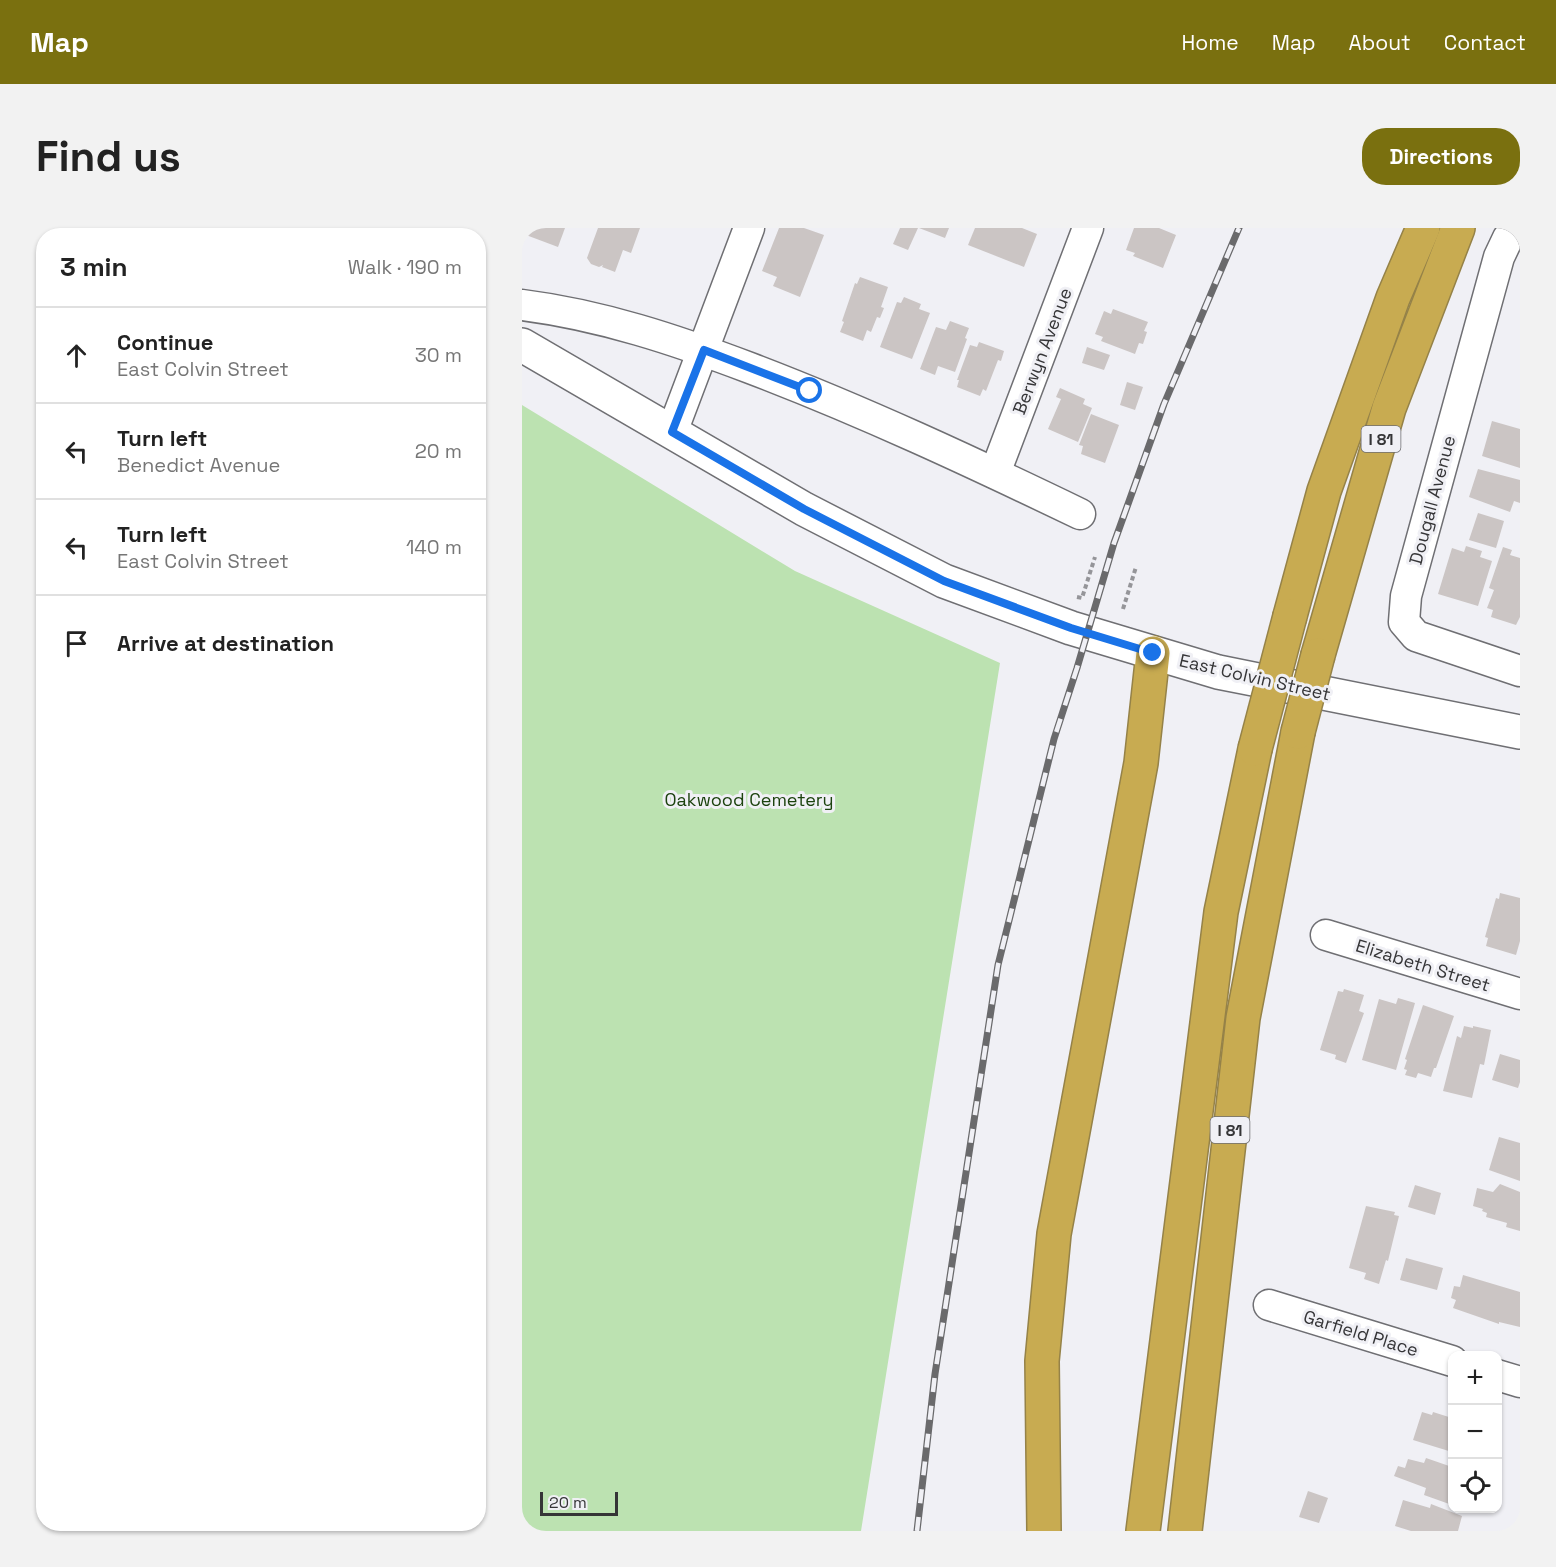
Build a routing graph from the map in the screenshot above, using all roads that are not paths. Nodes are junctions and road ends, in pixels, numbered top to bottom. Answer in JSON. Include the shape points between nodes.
{"nodes":[{"id":1,"x":749,"y":228,"type":"edge"},
{"id":2,"x":1088,"y":228,"type":"edge"},
{"id":3,"x":1423,"y":228,"type":"edge"},
{"id":4,"x":1458,"y":228,"type":"edge"},
{"id":5,"x":1519,"y":228,"type":"edge"},
{"id":6,"x":522,"y":304,"type":"edge"},
{"id":7,"x":522,"y":345,"type":"edge"},
{"id":8,"x":704,"y":350,"type":"junction"},
{"id":9,"x":672,"y":432,"type":"junction"},
{"id":10,"x":995,"y":473,"type":"junction"},
{"id":11,"x":1080,"y":514,"type":"dead end"},
{"id":12,"x":1153,"y":653,"type":"junction"},
{"id":13,"x":1520,"y":671,"type":"edge"},
{"id":14,"x":1520,"y":732,"type":"edge"},
{"id":15,"x":1326,"y":935,"type":"dead end"},
{"id":16,"x":1520,"y":994,"type":"edge"},
{"id":17,"x":1269,"y":1305,"type":"dead end"},
{"id":18,"x":1448,"y":1360,"type":"edge"},
{"id":19,"x":1502,"y":1377,"type":"edge"},
{"id":20,"x":1520,"y":1382,"type":"edge"},
{"id":21,"x":1044,"y":1531,"type":"edge"},
{"id":22,"x":1143,"y":1531,"type":"edge"},
{"id":23,"x":1185,"y":1531,"type":"edge"}],
"edges":[{"from":1,"to":8,"type":"street"},
{"from":2,"to":10,"type":"street","name":"Berwyn Avenue"},
{"from":3,"to":22,"type":"highway","number":"I 81","bridge":true,"via":[[1324,491],[1255,749],[1221,912]]},
{"from":4,"to":23,"type":"highway","number":"I 81","bridge":true,"via":[[1389,408],[1298,732],[1243,1018]]},
{"from":5,"to":13,"type":"street","name":"Dougall Avenue","via":[[1508,237],[1499,257],[1406,596],[1404,622],[1416,636]]},
{"from":6,"to":8,"type":"street","via":[[627,327]]},
{"from":7,"to":9,"type":"street","name":"East Colvin Street"},
{"from":8,"to":9,"type":"street"},
{"from":8,"to":10,"type":"street","via":[[810,391]]},
{"from":9,"to":12,"type":"street","name":"East Colvin Street","via":[[804,509],[944,581],[1071,628]]},
{"from":10,"to":11,"type":"street"},
{"from":12,"to":14,"type":"street","name":"East Colvin Street","via":[[1218,672]]},
{"from":12,"to":21,"type":"highway","via":[[1141,763],[1054,1234],[1042,1361]]},
{"from":15,"to":16,"type":"street","name":"Elizabeth Street"},
{"from":17,"to":18,"type":"street","name":"Garfield Place"},
{"from":19,"to":20,"type":"street"}]}
